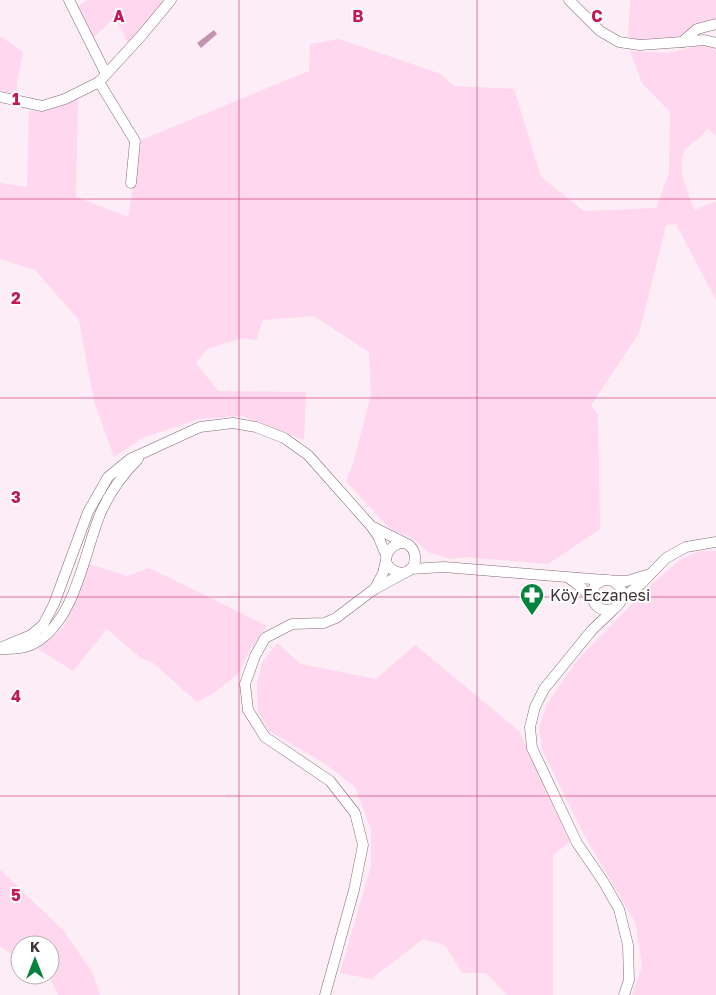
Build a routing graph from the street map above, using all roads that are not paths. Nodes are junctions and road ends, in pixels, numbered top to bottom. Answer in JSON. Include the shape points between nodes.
{"nodes":[{"id":1,"x":69,"y":0,"type":"edge"},
{"id":2,"x":171,"y":0,"type":"edge"},
{"id":3,"x":569,"y":0,"type":"edge"},
{"id":4,"x":716,"y":24,"type":"edge"},
{"id":5,"x":682,"y":42,"type":"junction"},
{"id":6,"x":716,"y":42,"type":"edge"},
{"id":7,"x":102,"y":78,"type":"junction"},
{"id":8,"x":0,"y":97,"type":"edge"},
{"id":9,"x":131,"y":183,"type":"dead end"},
{"id":10,"x":371,"y":526,"type":"junction"},
{"id":11,"x":716,"y":542,"type":"edge"},
{"id":12,"x":405,"y":543,"type":"junction"},
{"id":13,"x":415,"y":552,"type":"junction"},
{"id":14,"x":386,"y":558,"type":"junction"},
{"id":15,"x":444,"y":567,"type":"junction"},
{"id":16,"x":408,"y":570,"type":"junction"},
{"id":17,"x":651,"y":574,"type":"junction"},
{"id":18,"x":569,"y":578,"type":"junction"},
{"id":19,"x":609,"y":580,"type":"junction"},
{"id":20,"x":373,"y":590,"type":"junction"},
{"id":21,"x":622,"y":598,"type":"junction"},
{"id":22,"x":594,"y":602,"type":"junction"},
{"id":23,"x":614,"y":609,"type":"junction"},
{"id":24,"x":592,"y":630,"type":"junction"},
{"id":25,"x":0,"y":649,"type":"edge"},
{"id":26,"x":325,"y":995,"type":"edge"},
{"id":27,"x":624,"y":995,"type":"edge"}],
"edges":[{"from":1,"to":7,"type":"street"},
{"from":2,"to":7,"type":"street"},
{"from":3,"to":5,"type":"street","via":[[600,31],[619,42]]},
{"from":4,"to":5,"type":"street","via":[[697,29]]},
{"from":5,"to":6,"type":"street"},
{"from":7,"to":8,"type":"street","via":[[65,99],[42,106]]},
{"from":7,"to":9,"type":"street","via":[[135,141]]},
{"from":10,"to":12,"type":"street"},
{"from":10,"to":14,"type":"street"},
{"from":10,"to":25,"type":"street","via":[[308,455],[284,438],[256,427],[233,423],[200,427],[144,453],[118,482],[101,512],[63,616],[47,634],[34,644]]},
{"from":11,"to":17,"type":"street","via":[[686,547],[666,558]]},
{"from":12,"to":13,"type":"street"},
{"from":12,"to":14,"type":"street","via":[[391,546]]},
{"from":13,"to":15,"type":"street","via":[[427,562]]},
{"from":13,"to":16,"type":"street","via":[[416,561]]},
{"from":14,"to":16,"type":"street","via":[[391,569]]},
{"from":14,"to":20,"type":"street","via":[[383,573]]},
{"from":15,"to":16,"type":"street"},
{"from":15,"to":18,"type":"street"},
{"from":16,"to":20,"type":"street"},
{"from":17,"to":19,"type":"street","via":[[627,581]]},
{"from":17,"to":21,"type":"street"},
{"from":18,"to":19,"type":"street"},
{"from":18,"to":22,"type":"street"},
{"from":19,"to":21,"type":"street","via":[[621,588]]},
{"from":19,"to":22,"type":"street","via":[[599,582],[592,590]]},
{"from":20,"to":26,"type":"street","via":[[336,618],[324,623],[292,624],[265,638],[254,656],[245,684],[248,710],[265,737],[330,781],[355,813],[363,845]]},
{"from":21,"to":23,"type":"street"},
{"from":22,"to":23,"type":"street","via":[[603,610]]},
{"from":22,"to":24,"type":"street"},
{"from":23,"to":24,"type":"street"},
{"from":24,"to":27,"type":"street","via":[[544,689],[532,717],[532,748],[577,843],[619,909],[628,945],[629,980]]}]}
